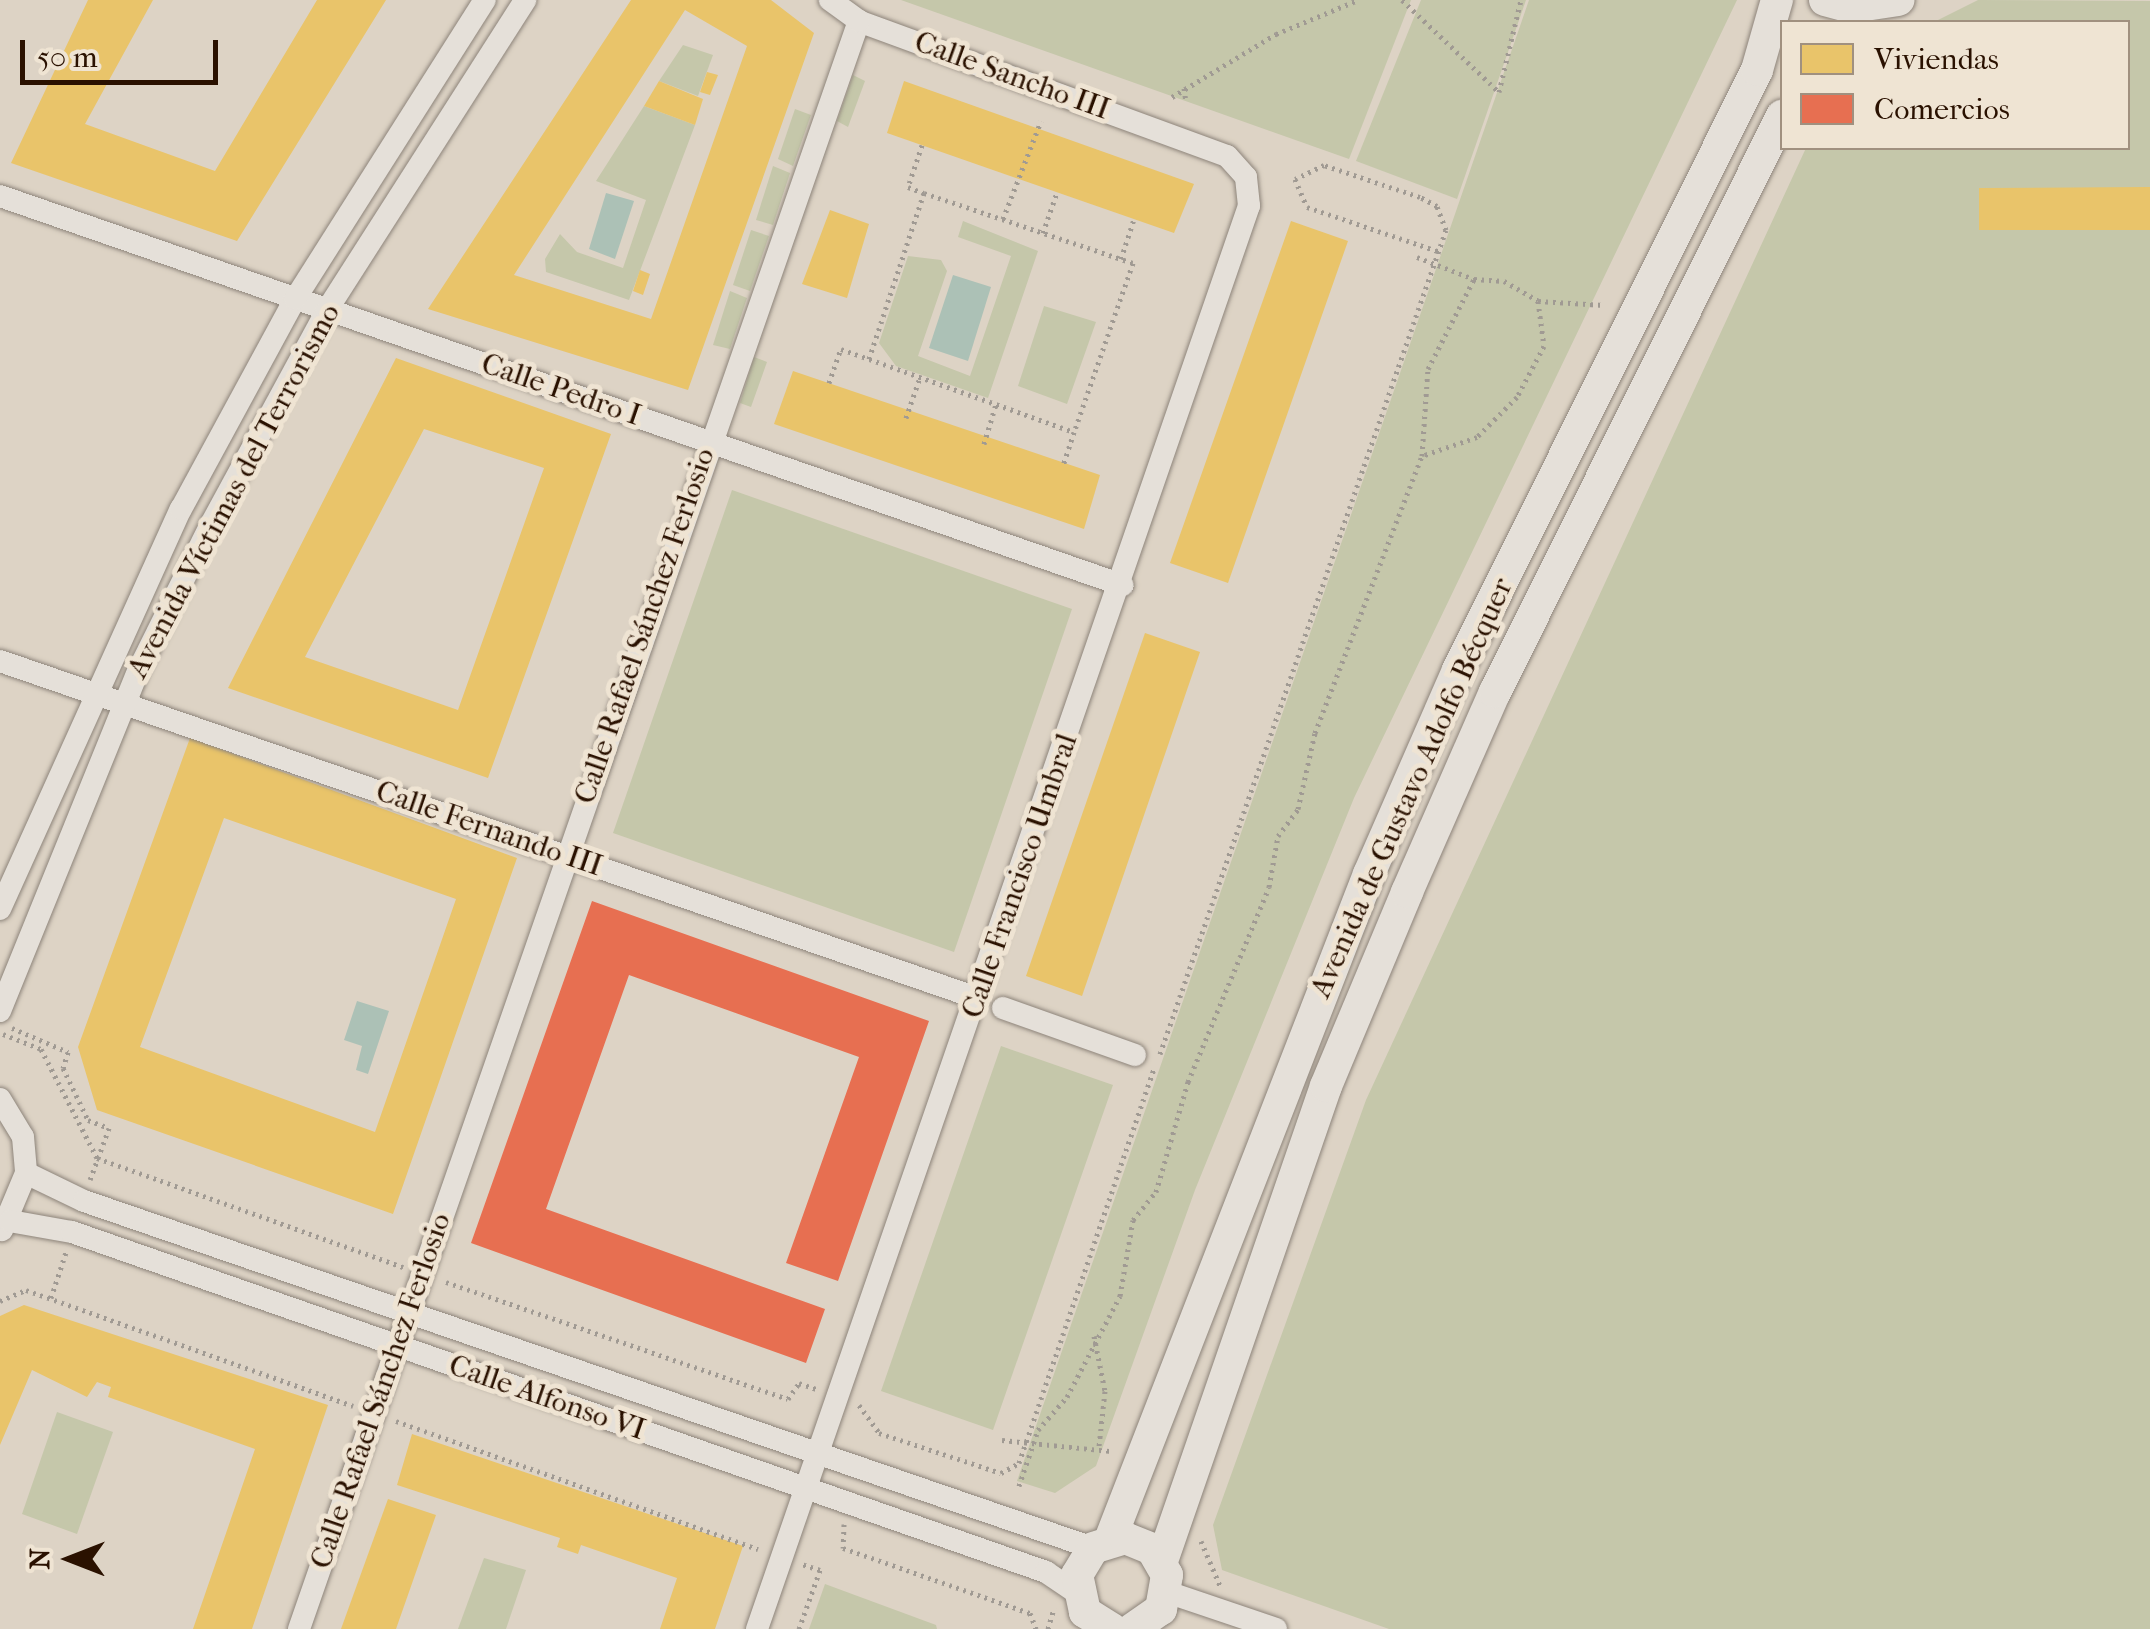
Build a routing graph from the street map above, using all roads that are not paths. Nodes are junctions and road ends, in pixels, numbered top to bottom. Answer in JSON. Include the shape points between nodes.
{"nodes":[{"id":1,"x":485,"y":0,"type":"edge"},
{"id":2,"x":526,"y":0,"type":"edge"},
{"id":3,"x":830,"y":0,"type":"edge"},
{"id":4,"x":1777,"y":0,"type":"edge"},
{"id":5,"x":1898,"y":0,"type":"edge"},
{"id":6,"x":1839,"y":10,"type":"edge"},
{"id":7,"x":859,"y":21,"type":"junction"},
{"id":8,"x":1780,"y":120,"type":"edge"},
{"id":9,"x":1198,"y":144,"type":"joint"},
{"id":10,"x":0,"y":196,"type":"edge"},
{"id":11,"x":295,"y":299,"type":"junction"},
{"id":12,"x":327,"y":310,"type":"junction"},
{"id":13,"x":710,"y":441,"type":"junction"},
{"id":14,"x":1122,"y":585,"type":"junction"},
{"id":15,"x":0,"y":660,"type":"edge"},
{"id":16,"x":92,"y":693,"type":"junction"},
{"id":17,"x":124,"y":704,"type":"junction"},
{"id":18,"x":565,"y":855,"type":"junction"},
{"id":19,"x":0,"y":910,"type":"edge"},
{"id":20,"x":977,"y":998,"type":"junction"},
{"id":21,"x":1003,"y":1008,"type":"dead end"},
{"id":22,"x":0,"y":1011,"type":"edge"},
{"id":23,"x":1135,"y":1055,"type":"dead end"},
{"id":24,"x":0,"y":1099,"type":"edge"},
{"id":25,"x":26,"y":1173,"type":"junction"},
{"id":26,"x":5,"y":1227,"type":"edge"},
{"id":27,"x":408,"y":1315,"type":"junction"},
{"id":28,"x":397,"y":1346,"type":"junction"},
{"id":29,"x":818,"y":1458,"type":"junction"},
{"id":30,"x":807,"y":1489,"type":"junction"},
{"id":31,"x":1102,"y":1544,"type":"junction"},
{"id":32,"x":1164,"y":1576,"type":"junction"},
{"id":33,"x":1080,"y":1613,"type":"edge"},
{"id":34,"x":299,"y":1629,"type":"edge"},
{"id":35,"x":757,"y":1629,"type":"edge"},
{"id":36,"x":1134,"y":1629,"type":"edge"},
{"id":37,"x":1276,"y":1629,"type":"edge"}],
"edges":[{"from":1,"to":11,"type":"street","name":"Avenida Víctimas del Terrorismo"},
{"from":2,"to":12,"type":"street","name":"Avenida Víctimas del Terrorismo"},
{"from":3,"to":7,"type":"street","name":"Calle Sancho III"},
{"from":4,"to":31,"type":"street","name":"Avenida de Gustavo Adolfo Bécquer","via":[[1757,70],[1458,670],[1376,858]]},
{"from":5,"to":6,"type":"street"},
{"from":7,"to":9,"type":"street","name":"Calle Sancho III"},
{"from":7,"to":13,"type":"street","name":"Calle Rafael Sánchez Ferlosio"},
{"from":8,"to":32,"type":"street","name":"Avenida de Gustavo Adolfo Bécquer","via":[[1495,692],[1407,892],[1326,1086],[1173,1515]]},
{"from":9,"to":14,"type":"street","name":"Calle Francisco Umbral","via":[[1246,178],[1249,206]]},
{"from":10,"to":11,"type":"street","name":"Calle Pedro I"},
{"from":11,"to":12,"type":"street","name":"Calle Pedro I"},
{"from":11,"to":16,"type":"street","name":"Avenida Víctimas del Terrorismo"},
{"from":12,"to":13,"type":"street","name":"Calle Pedro I"},
{"from":12,"to":17,"type":"street","name":"Avenida Víctimas del Terrorismo"},
{"from":13,"to":14,"type":"street","name":"Calle Pedro I"},
{"from":13,"to":18,"type":"street","name":"Calle Rafael Sánchez Ferlosio"},
{"from":14,"to":20,"type":"street","name":"Calle Francisco Umbral"},
{"from":15,"to":16,"type":"street","name":"Calle Fernando III"},
{"from":16,"to":17,"type":"street","name":"Calle Fernando III"},
{"from":16,"to":19,"type":"street","name":"Avenida Víctimas del Terrorismo"},
{"from":17,"to":18,"type":"street","name":"Calle Fernando III"},
{"from":17,"to":22,"type":"street","name":"Avenida Víctimas del Terrorismo"},
{"from":18,"to":20,"type":"street","name":"Calle Fernando III"},
{"from":18,"to":27,"type":"street","name":"Calle Rafael Sánchez Ferlosio"},
{"from":20,"to":29,"type":"street","name":"Calle Francisco Umbral"},
{"from":21,"to":23,"type":"street"},
{"from":24,"to":25,"type":"street","via":[[23,1137]]},
{"from":25,"to":26,"type":"street"},
{"from":25,"to":27,"type":"street","name":"Calle Alfonso VI","via":[[84,1201]]},
{"from":26,"to":28,"type":"street","name":"Calle Alfonso VI","via":[[72,1232]]},
{"from":27,"to":28,"type":"street","name":"Calle Rafael Sánchez Ferlosio"},
{"from":27,"to":29,"type":"street","name":"Calle Alfonso VI"},
{"from":28,"to":30,"type":"street","name":"Calle Alfonso VI"},
{"from":28,"to":34,"type":"street","name":"Calle Rafael Sánchez Ferlosio"},
{"from":29,"to":30,"type":"street","name":"Calle Francisco Umbral"},
{"from":29,"to":31,"type":"street","name":"Calle Alfonso VI"},
{"from":30,"to":33,"type":"street","name":"Calle Alfonso VI","via":[[1046,1572]]},
{"from":30,"to":35,"type":"street","name":"Calle Francisco Umbral"},
{"from":31,"to":32,"type":"street","via":[[1139,1542]]},
{"from":31,"to":33,"type":"street","name":"Avenida de Gustavo Adolfo Bécquer"},
{"from":32,"to":36,"type":"street"},
{"from":32,"to":37,"type":"street","via":[[1213,1606]]}]}
